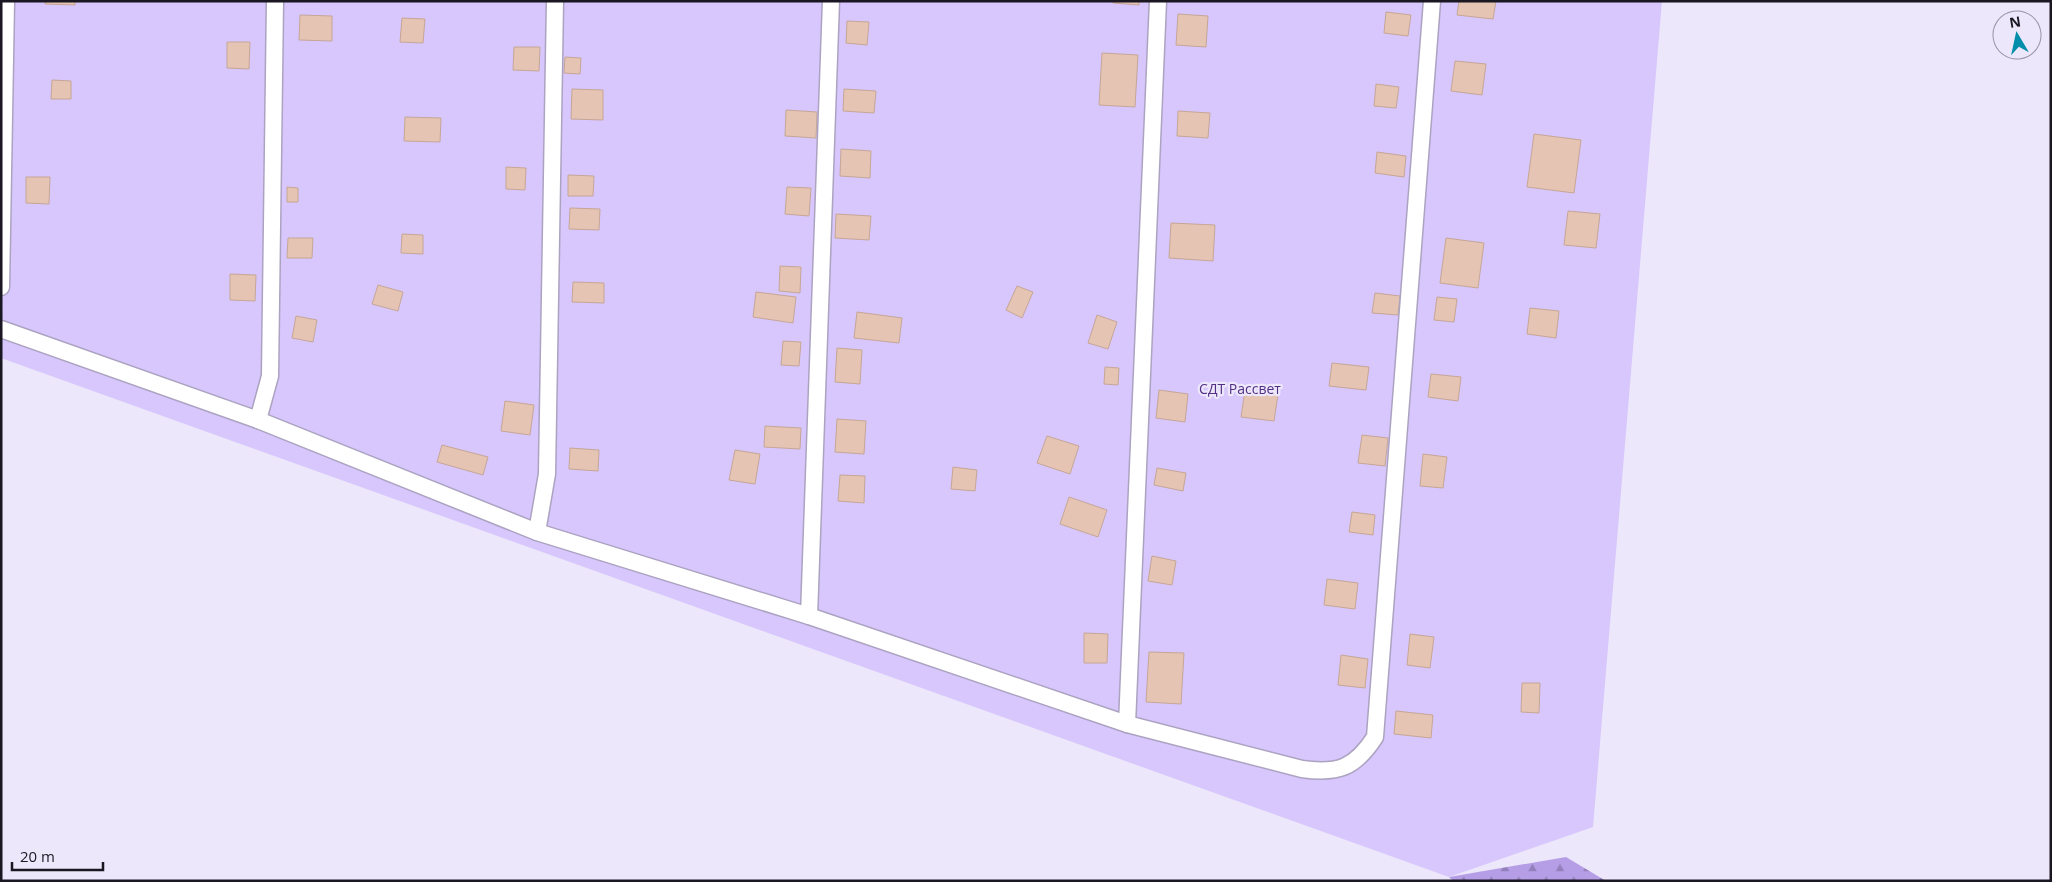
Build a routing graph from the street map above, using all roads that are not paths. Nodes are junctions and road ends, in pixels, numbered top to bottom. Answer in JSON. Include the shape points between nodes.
{"nodes":[{"id":1,"x":6,"y":1,"type":"edge"},
{"id":2,"x":275,"y":1,"type":"edge"},
{"id":3,"x":555,"y":1,"type":"edge"},
{"id":4,"x":831,"y":1,"type":"edge"},
{"id":5,"x":1158,"y":1,"type":"edge"},
{"id":6,"x":1432,"y":1,"type":"edge"},
{"id":7,"x":1,"y":287,"type":"edge"},
{"id":8,"x":1,"y":329,"type":"edge"},
{"id":9,"x":258,"y":420,"type":"junction"},
{"id":10,"x":537,"y":532,"type":"junction"},
{"id":11,"x":809,"y":616,"type":"junction"},
{"id":12,"x":1126,"y":724,"type":"junction"}],
"edges":[{"from":1,"to":7,"type":"lane"},
{"from":2,"to":9,"type":"lane","via":[[270,376]]},
{"from":3,"to":10,"type":"lane","via":[[547,474]]},
{"from":4,"to":11,"type":"lane"},
{"from":5,"to":12,"type":"lane"},
{"from":6,"to":12,"type":"lane","via":[[1375,737],[1364,753],[1348,766],[1324,772]]},
{"from":8,"to":9,"type":"lane"},
{"from":9,"to":10,"type":"lane"},
{"from":10,"to":11,"type":"lane"},
{"from":11,"to":12,"type":"lane"}]}
